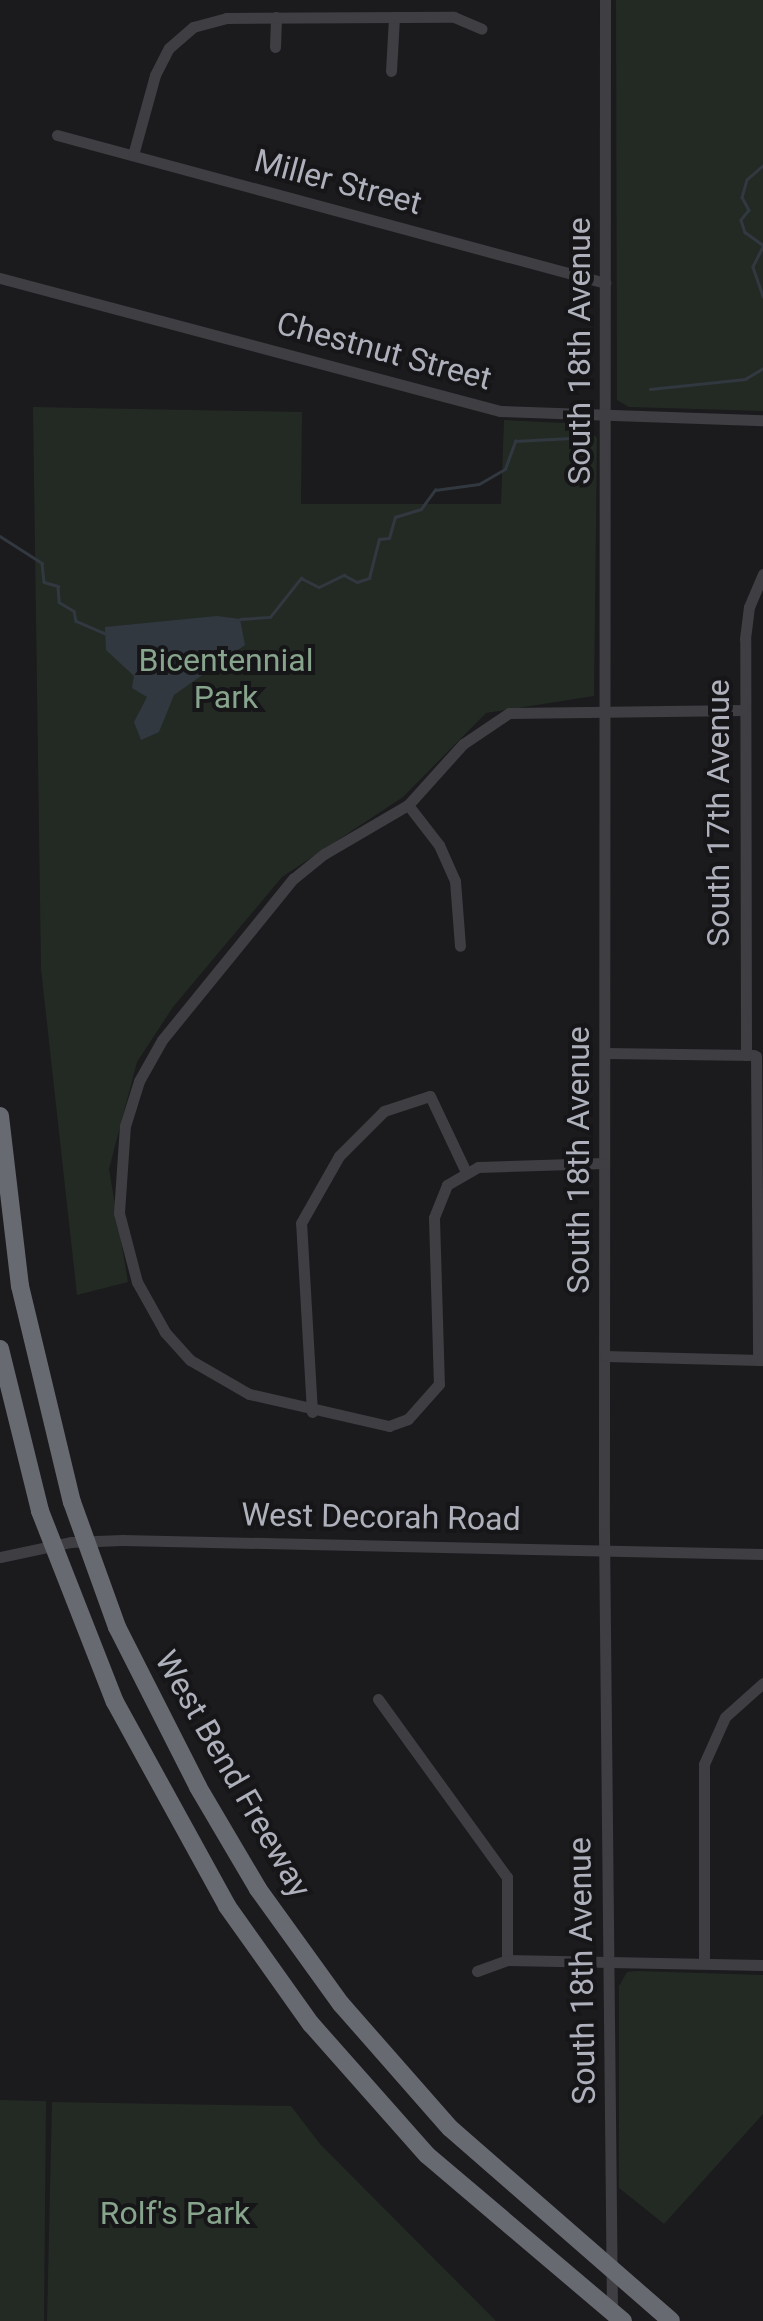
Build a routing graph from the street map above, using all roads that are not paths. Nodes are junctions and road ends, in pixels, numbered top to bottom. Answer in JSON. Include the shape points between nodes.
{"nodes":[{"id":1,"x":605,"y":0,"type":"edge"},
{"id":2,"x":394,"y":17,"type":"junction"},
{"id":3,"x":276,"y":18,"type":"junction"},
{"id":4,"x":482,"y":29,"type":"dead end"},
{"id":5,"x":275,"y":46,"type":"dead end"},
{"id":6,"x":391,"y":71,"type":"dead end"},
{"id":7,"x":57,"y":135,"type":"dead end"},
{"id":8,"x":133,"y":156,"type":"junction"},
{"id":9,"x":0,"y":278,"type":"edge"},
{"id":10,"x":605,"y":282,"type":"junction"},
{"id":11,"x":609,"y":416,"type":"junction"},
{"id":12,"x":763,"y":420,"type":"edge"},
{"id":13,"x":763,"y":574,"type":"edge"},
{"id":14,"x":604,"y":709,"type":"junction"},
{"id":15,"x":745,"y":710,"type":"junction"},
{"id":16,"x":408,"y":805,"type":"junction"},
{"id":17,"x":460,"y":946,"type":"dead end"},
{"id":18,"x":606,"y":1053,"type":"junction"},
{"id":19,"x":755,"y":1056,"type":"edge"},
{"id":20,"x":0,"y":1116,"type":"edge"},
{"id":21,"x":604,"y":1163,"type":"junction"},
{"id":22,"x":466,"y":1172,"type":"junction"},
{"id":23,"x":0,"y":1349,"type":"edge"},
{"id":24,"x":606,"y":1356,"type":"junction"},
{"id":25,"x":760,"y":1360,"type":"edge"},
{"id":26,"x":312,"y":1412,"type":"junction"},
{"id":27,"x":605,"y":1550,"type":"junction"},
{"id":28,"x":763,"y":1554,"type":"edge"},
{"id":29,"x":0,"y":1558,"type":"edge"},
{"id":30,"x":763,"y":1683,"type":"edge"},
{"id":31,"x":378,"y":1699,"type":"dead end"},
{"id":32,"x":507,"y":1960,"type":"junction"},
{"id":33,"x":608,"y":1961,"type":"junction"},
{"id":34,"x":704,"y":1962,"type":"junction"},
{"id":35,"x":763,"y":1966,"type":"edge"},
{"id":36,"x":477,"y":1971,"type":"dead end"},
{"id":37,"x":612,"y":2321,"type":"edge"},
{"id":38,"x":623,"y":2321,"type":"edge"},
{"id":39,"x":670,"y":2321,"type":"edge"}],
"edges":[{"from":1,"to":10,"type":"street","name":"South 18th Avenue"},
{"from":2,"to":3,"type":"street"},
{"from":2,"to":4,"type":"street","via":[[454,17]]},
{"from":2,"to":6,"type":"street"},
{"from":3,"to":5,"type":"street"},
{"from":3,"to":8,"type":"street","via":[[226,18],[192,27],[168,48]]},
{"from":7,"to":8,"type":"street","name":"Miller Street"},
{"from":8,"to":10,"type":"street","name":"Miller Street"},
{"from":9,"to":11,"type":"street","name":"Chestnut Street","via":[[500,411]]},
{"from":10,"to":11,"type":"street","name":"South 18th Avenue"},
{"from":11,"to":12,"type":"street","name":"Chestnut Street"},
{"from":11,"to":14,"type":"street","name":"South 18th Avenue"},
{"from":13,"to":15,"type":"street","name":"South 17th Avenue","via":[[749,607]]},
{"from":14,"to":15,"type":"street"},
{"from":14,"to":16,"type":"street","via":[[508,713],[485,724]]},
{"from":14,"to":18,"type":"street","name":"South 18th Avenue"},
{"from":15,"to":19,"type":"street","name":"South 17th Avenue"},
{"from":16,"to":17,"type":"street","via":[[439,845],[454,881]]},
{"from":16,"to":26,"type":"street","via":[[293,880],[219,970],[162,1040],[139,1081],[118,1160],[119,1212],[132,1265],[165,1332],[222,1381]]},
{"from":18,"to":19,"type":"street"},
{"from":18,"to":21,"type":"street","name":"South 18th Avenue"},
{"from":19,"to":25,"type":"street","name":"South 17th Avenue"},
{"from":20,"to":39,"type":"highway","name":"West Bend Freeway","via":[[20,1286],[50,1422],[117,1627],[258,1889],[342,2004],[450,2128],[583,2252]]},
{"from":21,"to":22,"type":"street"},
{"from":21,"to":24,"type":"street","name":"South 18th Avenue"},
{"from":22,"to":26,"type":"street","via":[[447,1186],[434,1218],[440,1384],[408,1419],[389,1426]]},
{"from":22,"to":26,"type":"street","via":[[430,1096],[384,1110],[340,1156],[301,1224]]},
{"from":23,"to":38,"type":"highway","name":"West Bend Freeway","via":[[40,1511],[115,1702],[227,1906],[311,2024],[426,2154]]},
{"from":24,"to":25,"type":"street"},
{"from":24,"to":27,"type":"street","name":"South 18th Avenue"},
{"from":27,"to":28,"type":"street","name":"West Decorah Road"},
{"from":27,"to":29,"type":"street","name":"West Decorah Road","via":[[122,1540]]},
{"from":27,"to":33,"type":"street","name":"South 18th Avenue"},
{"from":30,"to":34,"type":"street","via":[[725,1717],[704,1764]]},
{"from":31,"to":32,"type":"street","via":[[507,1877]]},
{"from":32,"to":33,"type":"street"},
{"from":32,"to":36,"type":"street"},
{"from":33,"to":34,"type":"street"},
{"from":33,"to":37,"type":"street","name":"South 18th Avenue"},
{"from":34,"to":35,"type":"street"}]}
